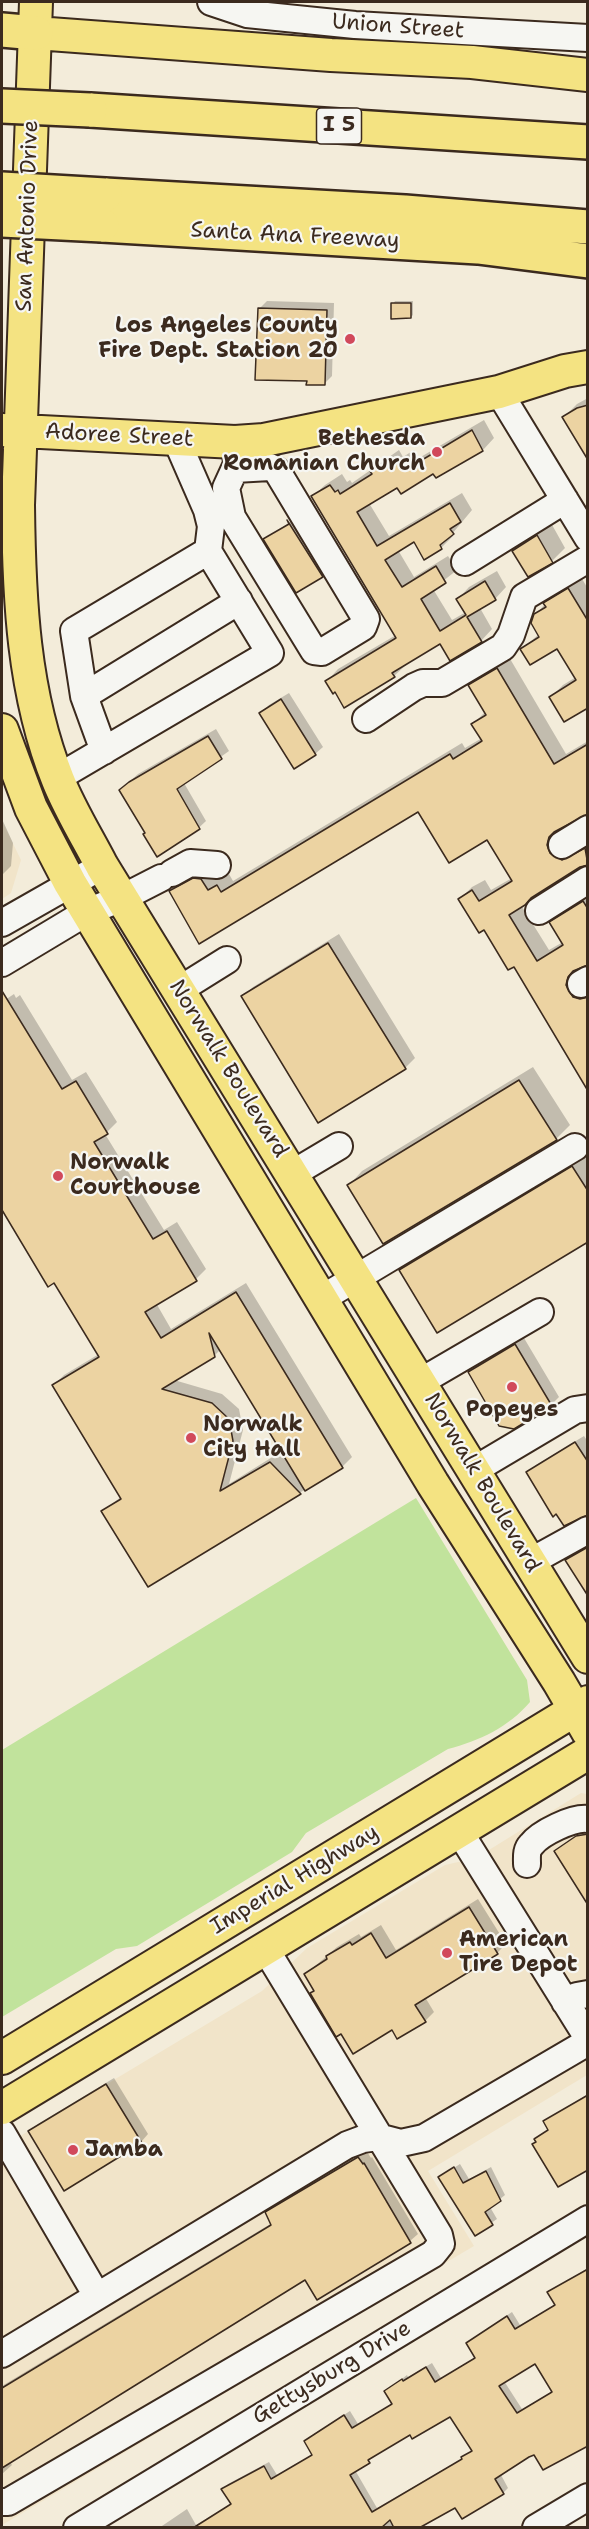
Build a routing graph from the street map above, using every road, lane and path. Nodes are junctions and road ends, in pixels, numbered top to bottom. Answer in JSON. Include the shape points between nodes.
{"nodes":[{"id":1,"x":211,"y":2,"type":"edge"},
{"id":2,"x":36,"y":17,"type":"edge"},
{"id":3,"x":2,"y":30,"type":"edge"},
{"id":4,"x":588,"y":38,"type":"edge"},
{"id":5,"x":588,"y":75,"type":"edge"},
{"id":6,"x":2,"y":106,"type":"edge"},
{"id":7,"x":588,"y":142,"type":"edge"},
{"id":8,"x":2,"y":189,"type":"edge"},
{"id":9,"x":103,"y":210,"type":"junction"},
{"id":10,"x":2,"y":220,"type":"edge"},
{"id":11,"x":588,"y":227,"type":"edge"},
{"id":12,"x":588,"y":261,"type":"edge"},
{"id":13,"x":588,"y":366,"type":"edge"},
{"id":14,"x":499,"y":392,"type":"junction"},
{"id":15,"x":11,"y":430,"type":"edge"},
{"id":16,"x":176,"y":440,"type":"junction"},
{"id":17,"x":235,"y":456,"type":"junction"},
{"id":18,"x":565,"y":500,"type":"junction"},
{"id":19,"x":588,"y":538,"type":"edge"},
{"id":20,"x":208,"y":551,"type":"junction"},
{"id":21,"x":588,"y":559,"type":"edge"},
{"id":22,"x":465,"y":562,"type":"dead end"},
{"id":23,"x":238,"y":601,"type":"junction"},
{"id":24,"x":84,"y":696,"type":"junction"},
{"id":25,"x":366,"y":719,"type":"dead end"},
{"id":26,"x":2,"y":730,"type":"edge"},
{"id":27,"x":104,"y":751,"type":"junction"},
{"id":28,"x":57,"y":778,"type":"junction"},
{"id":29,"x":588,"y":829,"type":"edge"},
{"id":30,"x":562,"y":845,"type":"dead end"},
{"id":31,"x":217,"y":865,"type":"dead end"},
{"id":32,"x":102,"y":866,"type":"junction"},
{"id":33,"x":588,"y":880,"type":"edge"},
{"id":34,"x":70,"y":883,"type":"junction"},
{"id":35,"x":122,"y":898,"type":"junction"},
{"id":36,"x":539,"y":911,"type":"dead end"},
{"id":37,"x":87,"y":912,"type":"junction"},
{"id":38,"x":2,"y":923,"type":"edge"},
{"id":39,"x":227,"y":960,"type":"dead end"},
{"id":40,"x":2,"y":963,"type":"edge"},
{"id":41,"x":179,"y":990,"type":"junction"},
{"id":42,"x":339,"y":1146,"type":"dead end"},
{"id":43,"x":575,"y":1147,"type":"dead end"},
{"id":44,"x":292,"y":1174,"type":"junction"},
{"id":45,"x":357,"y":1279,"type":"junction"},
{"id":46,"x":321,"y":1299,"type":"junction"},
{"id":47,"x":540,"y":1312,"type":"dead end"},
{"id":48,"x":420,"y":1382,"type":"junction"},
{"id":49,"x":588,"y":1408,"type":"edge"},
{"id":50,"x":588,"y":1417,"type":"edge"},
{"id":51,"x":478,"y":1477,"type":"junction"},
{"id":52,"x":588,"y":1530,"type":"edge"},
{"id":53,"x":530,"y":1562,"type":"junction"},
{"id":54,"x":582,"y":1637,"type":"edge"},
{"id":55,"x":583,"y":1715,"type":"edge"},
{"id":56,"x":588,"y":1753,"type":"edge"},
{"id":57,"x":588,"y":1819,"type":"edge"},
{"id":58,"x":459,"y":1831,"type":"junction"},
{"id":59,"x":527,"y":1864,"type":"dead end"},
{"id":60,"x":265,"y":1948,"type":"junction"},
{"id":61,"x":579,"y":1993,"type":"edge"},
{"id":62,"x":588,"y":2040,"type":"edge"},
{"id":63,"x":2,"y":2058,"type":"edge"},
{"id":64,"x":2,"y":2108,"type":"edge"},
{"id":65,"x":2,"y":2133,"type":"edge"},
{"id":66,"x":378,"y":2137,"type":"junction"},
{"id":67,"x":588,"y":2219,"type":"edge"},
{"id":68,"x":97,"y":2296,"type":"junction"},
{"id":69,"x":2,"y":2354,"type":"edge"},
{"id":70,"x":588,"y":2497,"type":"edge"},
{"id":71,"x":2,"y":2502,"type":"edge"},
{"id":72,"x":76,"y":2528,"type":"edge"},
{"id":73,"x":536,"y":2528,"type":"edge"}],
"edges":[{"from":1,"to":4,"type":"street","name":"Union Street","via":[[247,14],[355,26]]},
{"from":2,"to":3,"type":"highway"},
{"from":2,"to":5,"type":"main road","via":[[331,55],[472,62]]},
{"from":2,"to":15,"type":"main road","name":"San Antonio Drive"},
{"from":6,"to":7,"type":"highway","number":"I 5","bridge":true},
{"from":8,"to":9,"type":"highway","bridge":true},
{"from":9,"to":10,"type":"highway","name":"Santa Ana Freeway","bridge":true},
{"from":9,"to":11,"type":"highway","via":[[405,212]]},
{"from":9,"to":12,"type":"highway","name":"Santa Ana Freeway"},
{"from":13,"to":14,"type":"main road","name":"Adoree Street"},
{"from":14,"to":17,"type":"main road","name":"Adoree Street","via":[[264,440]]},
{"from":14,"to":18,"type":"street"},
{"from":15,"to":16,"type":"main road","name":"Adoree Street"},
{"from":15,"to":28,"type":"main road","name":"Norwalk Boulevard","via":[[28,679]]},
{"from":16,"to":17,"type":"main road","name":"Adoree Street"},
{"from":16,"to":20,"type":"street","via":[[207,510]]},
{"from":17,"to":17,"type":"street","via":[[226,488],[232,517],[314,651],[322,652],[363,627],[366,619],[277,471]]},
{"from":18,"to":19,"type":"street"},
{"from":18,"to":22,"type":"street"},
{"from":20,"to":23,"type":"street"},
{"from":20,"to":24,"type":"street","via":[[74,631]]},
{"from":21,"to":25,"type":"street","via":[[524,597],[503,647],[442,683],[414,687]]},
{"from":23,"to":24,"type":"street"},
{"from":23,"to":27,"type":"street","via":[[270,653]]},
{"from":24,"to":27,"type":"street"},
{"from":26,"to":34,"type":"main road","name":"Norwalk Boulevard","via":[[32,808]]},
{"from":27,"to":28,"type":"street"},
{"from":28,"to":32,"type":"main road","name":"Norwalk Boulevard"},
{"from":29,"to":30,"type":"street"},
{"from":31,"to":35,"type":"street","via":[[190,863]]},
{"from":32,"to":34,"type":"street"},
{"from":32,"to":35,"type":"main road","name":"Norwalk Boulevard"},
{"from":33,"to":36,"type":"street"},
{"from":34,"to":37,"type":"main road","name":"Norwalk Boulevard"},
{"from":34,"to":38,"type":"street"},
{"from":35,"to":37,"type":"street"},
{"from":35,"to":41,"type":"main road","name":"Norwalk Boulevard"},
{"from":37,"to":40,"type":"street"},
{"from":37,"to":46,"type":"main road","name":"Norwalk Boulevard"},
{"from":39,"to":41,"type":"street"},
{"from":41,"to":44,"type":"main road","name":"Norwalk Boulevard"},
{"from":42,"to":44,"type":"street"},
{"from":43,"to":45,"type":"street"},
{"from":44,"to":45,"type":"main road","name":"Norwalk Boulevard"},
{"from":45,"to":46,"type":"street"},
{"from":45,"to":48,"type":"main road","name":"Norwalk Boulevard"},
{"from":46,"to":55,"type":"main road","name":"Norwalk Boulevard"},
{"from":47,"to":48,"type":"street"},
{"from":48,"to":51,"type":"main road","name":"Norwalk Boulevard"},
{"from":49,"to":51,"type":"street","via":[[575,1410]]},
{"from":50,"to":51,"type":"street"},
{"from":51,"to":53,"type":"main road","name":"Norwalk Boulevard"},
{"from":52,"to":53,"type":"street"},
{"from":53,"to":54,"type":"main road","name":"Norwalk Boulevard"},
{"from":55,"to":63,"type":"main road","name":"Imperial Highway"},
{"from":56,"to":58,"type":"main road","name":"Imperial Highway"},
{"from":57,"to":59,"type":"street","via":[[571,1819],[532,1843]]},
{"from":58,"to":60,"type":"main road","name":"Imperial Highway"},
{"from":58,"to":61,"type":"street"},
{"from":60,"to":64,"type":"main road","name":"Imperial Highway"},
{"from":60,"to":66,"type":"street"},
{"from":61,"to":62,"type":"street"},
{"from":62,"to":66,"type":"street","via":[[424,2138],[401,2143]]},
{"from":65,"to":68,"type":"street"},
{"from":66,"to":68,"type":"street","via":[[347,2145]]},
{"from":66,"to":71,"type":"street","via":[[439,2235],[441,2244],[433,2254]]},
{"from":67,"to":72,"type":"street","name":"Gettysburg Drive"},
{"from":68,"to":69,"type":"street"},
{"from":70,"to":73,"type":"street"}]}
